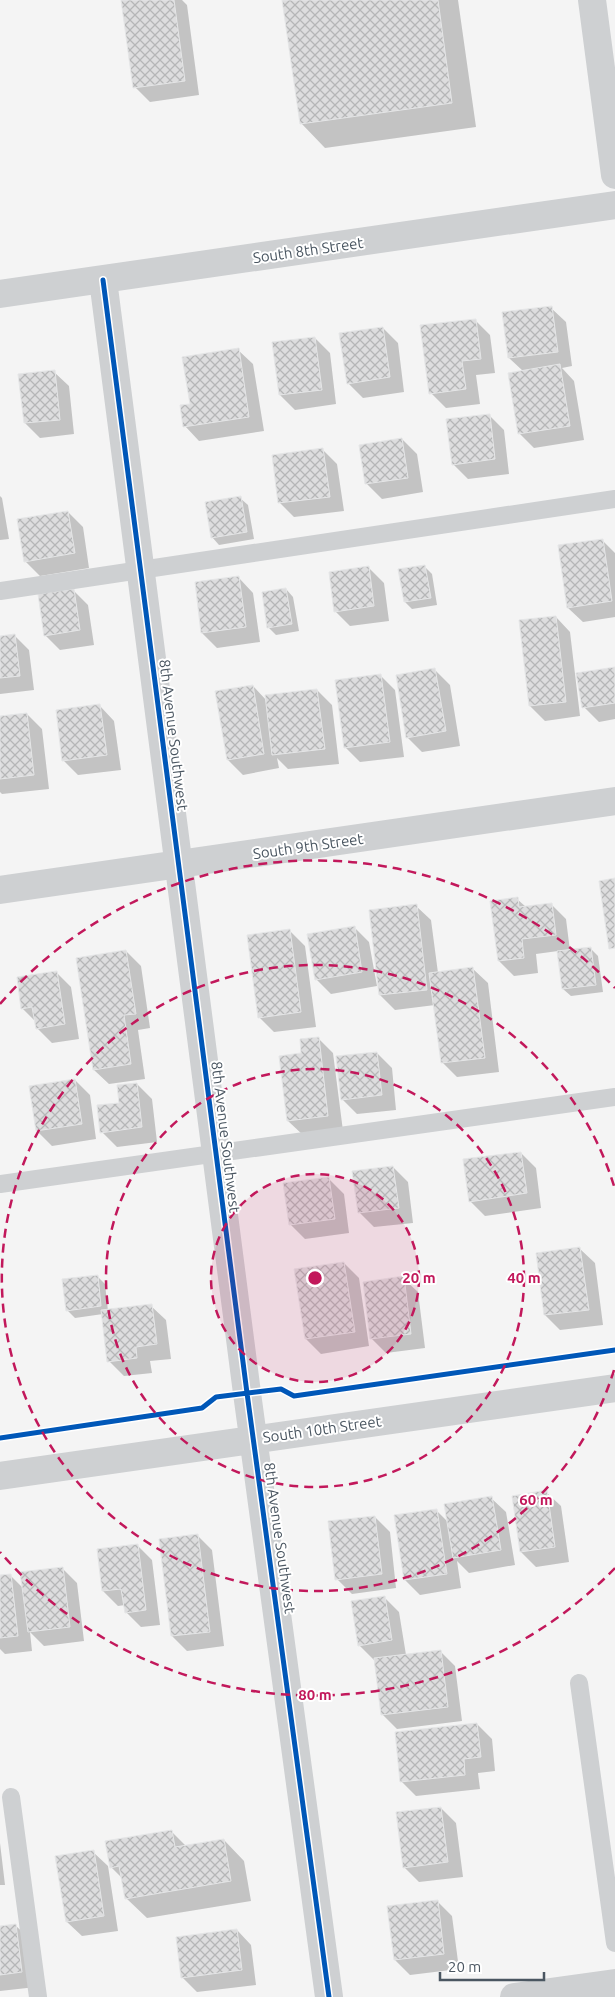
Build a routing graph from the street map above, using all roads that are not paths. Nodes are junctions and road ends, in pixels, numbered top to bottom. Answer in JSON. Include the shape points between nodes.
{"nodes":[{"id":1,"x":592,"y":0,"type":"edge"},
{"id":2,"x":615,"y":175,"type":"edge"},
{"id":3,"x":615,"y":205,"type":"edge"},
{"id":4,"x":103,"y":280,"type":"junction"},
{"id":5,"x":0,"y":294,"type":"edge"},
{"id":6,"x":615,"y":499,"type":"edge"},
{"id":7,"x":140,"y":571,"type":"junction"},
{"id":8,"x":0,"y":591,"type":"edge"},
{"id":9,"x":615,"y":801,"type":"edge"},
{"id":10,"x":178,"y":866,"type":"junction"},
{"id":11,"x":0,"y":890,"type":"edge"},
{"id":12,"x":615,"y":1097,"type":"edge"},
{"id":13,"x":216,"y":1153,"type":"junction"},
{"id":14,"x":0,"y":1184,"type":"edge"},
{"id":15,"x":615,"y":1388,"type":"edge"},
{"id":16,"x":254,"y":1439,"type":"junction"},
{"id":17,"x":0,"y":1476,"type":"edge"},
{"id":18,"x":579,"y":1683,"type":"dead end"},
{"id":19,"x":11,"y":1797,"type":"dead end"},
{"id":20,"x":615,"y":1943,"type":"edge"},
{"id":21,"x":615,"y":1983,"type":"edge"},
{"id":22,"x":38,"y":1997,"type":"edge"},
{"id":23,"x":330,"y":1997,"type":"edge"},
{"id":24,"x":514,"y":1997,"type":"edge"}],
"edges":[{"from":1,"to":2,"type":"street"},
{"from":3,"to":4,"type":"street","name":"South 8th Street"},
{"from":4,"to":5,"type":"street","name":"South 8th Street"},
{"from":4,"to":7,"type":"street","name":"8th Avenue Southwest"},
{"from":6,"to":7,"type":"lane"},
{"from":7,"to":8,"type":"lane"},
{"from":7,"to":10,"type":"street","name":"8th Avenue Southwest"},
{"from":9,"to":10,"type":"street","name":"South 9th Street"},
{"from":10,"to":11,"type":"street","name":"South 9th Street"},
{"from":10,"to":13,"type":"street","name":"8th Avenue Southwest"},
{"from":12,"to":13,"type":"lane"},
{"from":13,"to":14,"type":"lane"},
{"from":13,"to":16,"type":"street","name":"8th Avenue Southwest"},
{"from":15,"to":16,"type":"street","name":"South 10th Street"},
{"from":16,"to":17,"type":"street","name":"South 10th Street"},
{"from":16,"to":23,"type":"street","name":"8th Avenue Southwest"},
{"from":18,"to":20,"type":"lane"},
{"from":19,"to":22,"type":"lane"},
{"from":21,"to":24,"type":"street"}]}
